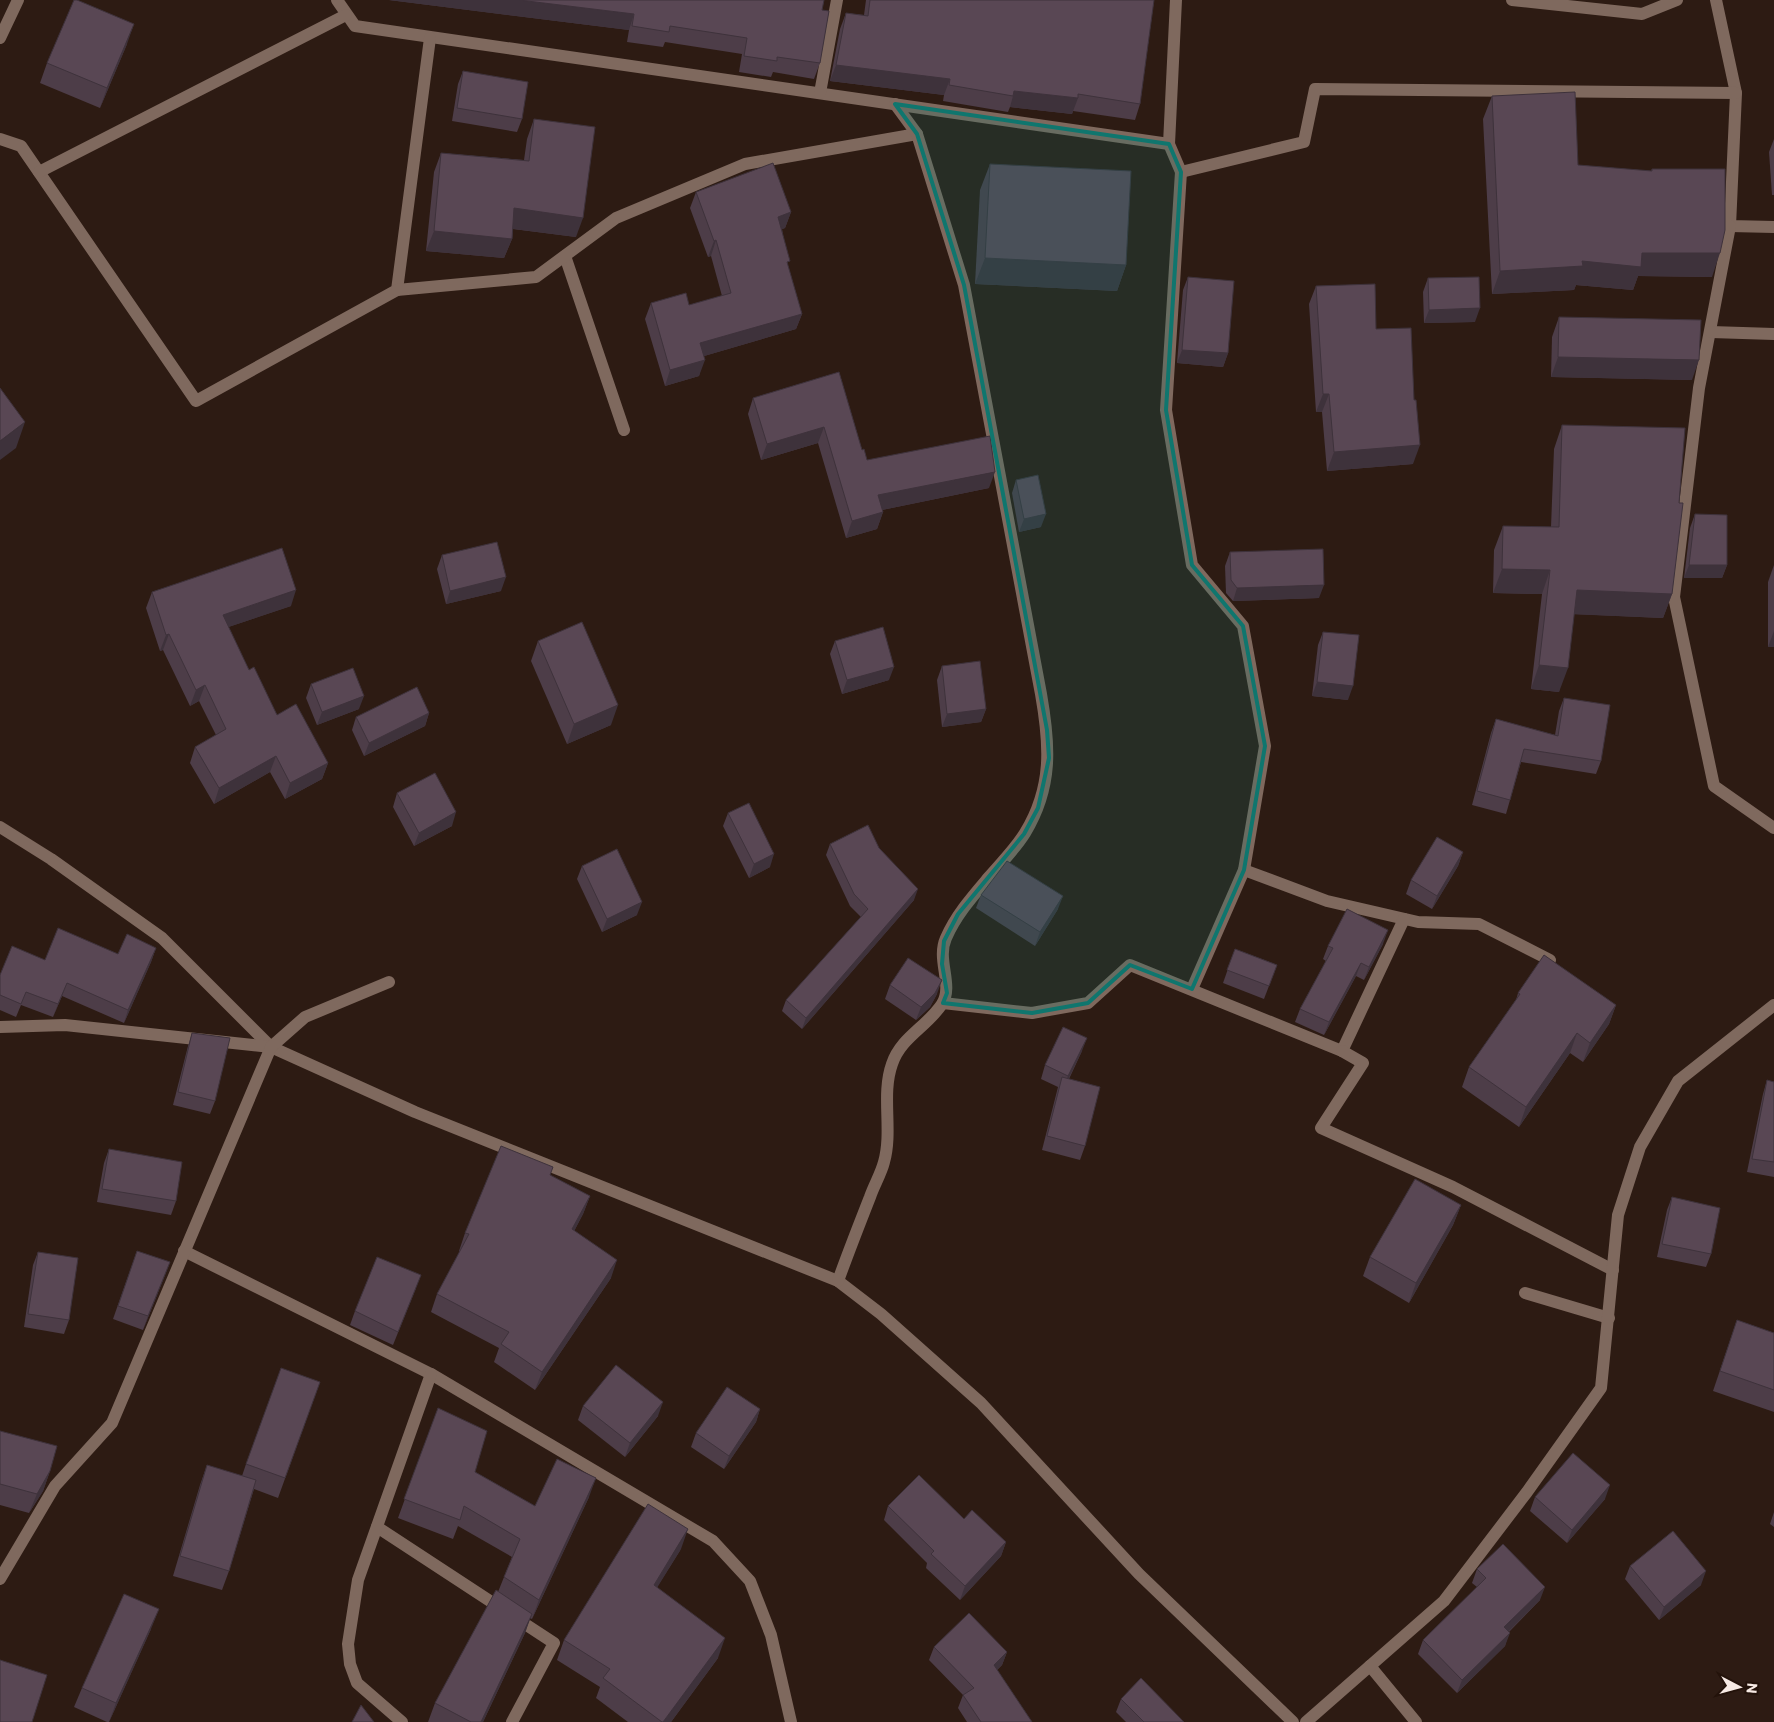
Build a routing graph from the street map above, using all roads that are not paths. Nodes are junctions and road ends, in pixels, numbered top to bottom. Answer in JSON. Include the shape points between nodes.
{"nodes":[{"id":1,"x":18,"y":0,"type":"edge"},
{"id":2,"x":337,"y":0,"type":"edge"},
{"id":3,"x":837,"y":0,"type":"edge"},
{"id":4,"x":1176,"y":0,"type":"edge"},
{"id":5,"x":1512,"y":0,"type":"edge"},
{"id":6,"x":1677,"y":0,"type":"edge"},
{"id":7,"x":1716,"y":0,"type":"edge"},
{"id":8,"x":346,"y":15,"type":"junction"},
{"id":9,"x":0,"y":38,"type":"edge"},
{"id":10,"x":430,"y":38,"type":"junction"},
{"id":11,"x":1736,"y":92,"type":"junction"},
{"id":12,"x":820,"y":93,"type":"junction"},
{"id":13,"x":896,"y":104,"type":"junction"},
{"id":14,"x":917,"y":134,"type":"junction"},
{"id":15,"x":0,"y":139,"type":"edge"},
{"id":16,"x":1169,"y":144,"type":"junction"},
{"id":17,"x":39,"y":172,"type":"junction"},
{"id":18,"x":1182,"y":172,"type":"junction"},
{"id":19,"x":1730,"y":226,"type":"junction"},
{"id":20,"x":1774,"y":227,"type":"edge"},
{"id":21,"x":565,"y":256,"type":"junction"},
{"id":22,"x":397,"y":290,"type":"junction"},
{"id":23,"x":1712,"y":332,"type":"junction"},
{"id":24,"x":1774,"y":334,"type":"edge"},
{"id":25,"x":624,"y":430,"type":"dead end"},
{"id":26,"x":0,"y":828,"type":"edge"},
{"id":27,"x":1774,"y":828,"type":"edge"},
{"id":28,"x":1244,"y":870,"type":"junction"},
{"id":29,"x":1404,"y":919,"type":"junction"},
{"id":30,"x":1550,"y":960,"type":"edge"},
{"id":31,"x":389,"y":982,"type":"dead end"},
{"id":32,"x":1192,"y":989,"type":"junction"},
{"id":33,"x":943,"y":1003,"type":"junction"},
{"id":34,"x":1774,"y":1005,"type":"edge"},
{"id":35,"x":0,"y":1027,"type":"edge"},
{"id":36,"x":271,"y":1047,"type":"junction"},
{"id":37,"x":1342,"y":1051,"type":"junction"},
{"id":38,"x":184,"y":1251,"type":"junction"},
{"id":39,"x":1613,"y":1270,"type":"junction"},
{"id":40,"x":838,"y":1281,"type":"junction"},
{"id":41,"x":1525,"y":1293,"type":"dead end"},
{"id":42,"x":1609,"y":1318,"type":"junction"},
{"id":43,"x":431,"y":1374,"type":"junction"},
{"id":44,"x":377,"y":1527,"type":"junction"},
{"id":45,"x":0,"y":1579,"type":"edge"},
{"id":46,"x":1370,"y":1666,"type":"junction"},
{"id":47,"x":402,"y":1722,"type":"edge"},
{"id":48,"x":512,"y":1722,"type":"edge"},
{"id":49,"x":791,"y":1722,"type":"edge"},
{"id":50,"x":1293,"y":1722,"type":"edge"},
{"id":51,"x":1306,"y":1722,"type":"edge"},
{"id":52,"x":1416,"y":1722,"type":"edge"}],
"edges":[{"from":1,"to":9,"type":"street"},
{"from":2,"to":8,"type":"street"},
{"from":3,"to":12,"type":"street"},
{"from":4,"to":16,"type":"street"},
{"from":5,"to":6,"type":"street","via":[[1642,14]]},
{"from":7,"to":11,"type":"street"},
{"from":8,"to":10,"type":"street","via":[[355,26]]},
{"from":8,"to":17,"type":"street"},
{"from":10,"to":12,"type":"street"},
{"from":10,"to":22,"type":"street"},
{"from":11,"to":18,"type":"street","via":[[1315,88],[1304,142]]},
{"from":11,"to":19,"type":"street"},
{"from":12,"to":13,"type":"street"},
{"from":13,"to":14,"type":"street"},
{"from":13,"to":16,"type":"street"},
{"from":14,"to":21,"type":"street","via":[[744,164],[616,218]]},
{"from":14,"to":33,"type":"street","via":[[964,285],[1042,694],[1049,758],[1038,808],[1024,834],[958,914],[944,941],[942,964],[947,993]]},
{"from":15,"to":17,"type":"street","via":[[21,146]]},
{"from":16,"to":18,"type":"street"},
{"from":17,"to":22,"type":"street","via":[[196,401]]},
{"from":18,"to":28,"type":"street","via":[[1166,410],[1192,565],[1243,626],[1265,746]]},
{"from":19,"to":20,"type":"street"},
{"from":19,"to":23,"type":"street"},
{"from":21,"to":22,"type":"street","via":[[536,277]]},
{"from":21,"to":25,"type":"street"},
{"from":23,"to":24,"type":"street"},
{"from":23,"to":27,"type":"street","via":[[1699,388],[1674,597],[1714,786]]},
{"from":26,"to":36,"type":"street","via":[[51,859],[162,938]]},
{"from":28,"to":29,"type":"street","via":[[1327,901]]},
{"from":28,"to":32,"type":"street"},
{"from":29,"to":30,"type":"street","via":[[1479,924]]},
{"from":29,"to":37,"type":"street"},
{"from":31,"to":36,"type":"street","via":[[305,1017]]},
{"from":32,"to":33,"type":"street","via":[[1130,965],[1088,1003],[1032,1012]]},
{"from":32,"to":37,"type":"street"},
{"from":33,"to":40,"type":"street","via":[[927,1024],[910,1035],[892,1064],[887,1084],[884,1162]]},
{"from":34,"to":39,"type":"street","via":[[1678,1081],[1640,1147],[1618,1215]]},
{"from":35,"to":36,"type":"street","via":[[65,1025]]},
{"from":36,"to":38,"type":"street"},
{"from":36,"to":40,"type":"street","via":[[415,1112]]},
{"from":37,"to":39,"type":"street","via":[[1363,1063],[1321,1128],[1453,1187]]},
{"from":38,"to":43,"type":"street"},
{"from":38,"to":45,"type":"street","via":[[112,1423],[55,1486]]},
{"from":39,"to":42,"type":"street"},
{"from":40,"to":50,"type":"street","via":[[881,1314],[981,1402],[1139,1574]]},
{"from":41,"to":42,"type":"street"},
{"from":42,"to":46,"type":"street","via":[[1601,1388],[1444,1600]]},
{"from":43,"to":44,"type":"street"},
{"from":43,"to":49,"type":"street","via":[[713,1542],[750,1581],[771,1635]]},
{"from":44,"to":47,"type":"street","via":[[358,1580],[348,1656],[357,1683]]},
{"from":44,"to":48,"type":"street","via":[[554,1643]]},
{"from":46,"to":51,"type":"street"},
{"from":46,"to":52,"type":"street"}]}
